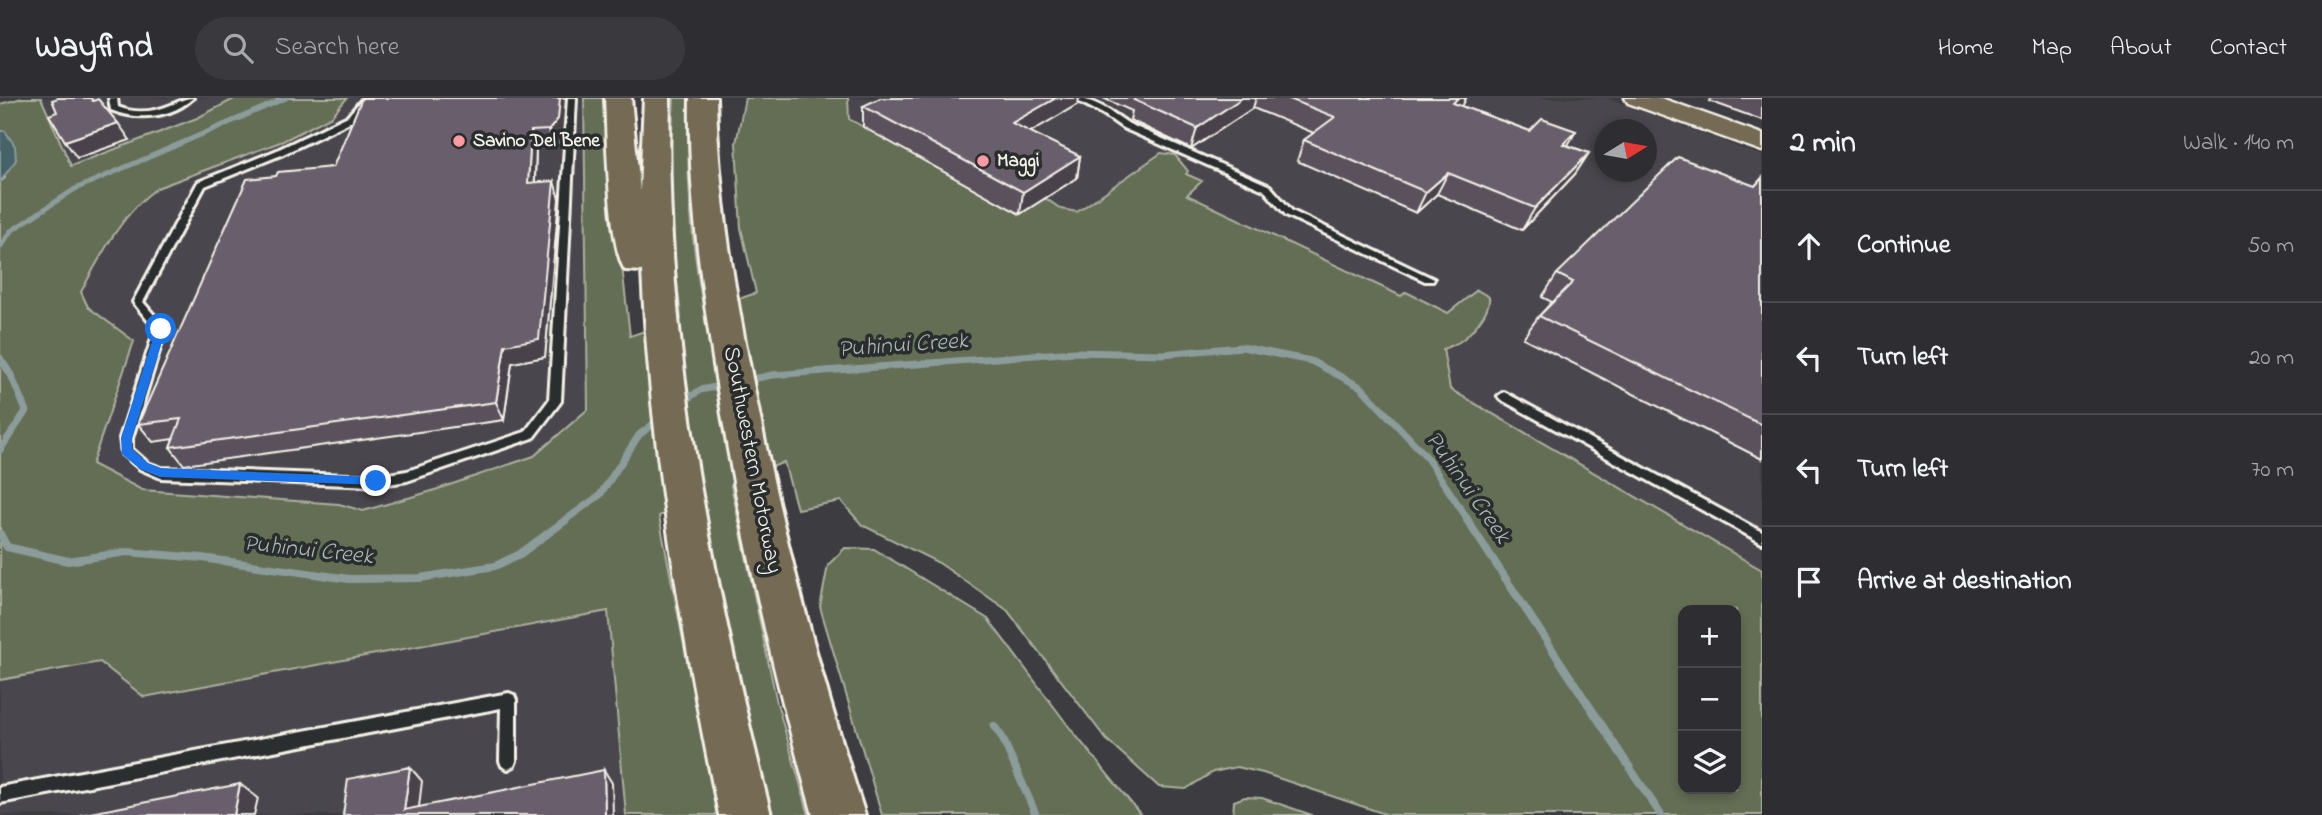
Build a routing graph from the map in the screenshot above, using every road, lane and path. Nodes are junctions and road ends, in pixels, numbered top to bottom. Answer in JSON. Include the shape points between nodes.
{"nodes":[{"id":1,"x":113,"y":98,"type":"edge"},
{"id":2,"x":189,"y":98,"type":"edge"},
{"id":3,"x":367,"y":98,"type":"edge"},
{"id":4,"x":572,"y":98,"type":"edge"},
{"id":5,"x":618,"y":98,"type":"edge"},
{"id":6,"x":657,"y":98,"type":"edge"},
{"id":7,"x":703,"y":98,"type":"edge"},
{"id":8,"x":729,"y":98,"type":"edge"},
{"id":9,"x":1076,"y":98,"type":"edge"},
{"id":10,"x":1637,"y":98,"type":"edge"},
{"id":11,"x":1762,"y":143,"type":"edge"},
{"id":12,"x":200,"y":187,"type":"joint"},
{"id":13,"x":1429,"y":279,"type":"dead end"},
{"id":14,"x":722,"y":305,"type":"junction"},
{"id":15,"x":660,"y":338,"type":"junction"},
{"id":16,"x":1504,"y":396,"type":"dead end"},
{"id":17,"x":1762,"y":538,"type":"edge"},
{"id":18,"x":508,"y":761,"type":"dead end"},
{"id":19,"x":0,"y":794,"type":"edge"},
{"id":20,"x":745,"y":815,"type":"edge"},
{"id":21,"x":839,"y":815,"type":"edge"}],
"edges":[{"from":1,"to":2,"type":"lane","via":[[114,108],[121,112],[141,113],[165,111]]},
{"from":3,"to":12,"type":"lane","via":[[351,118],[211,178]]},
{"from":4,"to":12,"type":"lane","via":[[555,401],[529,435],[407,476],[376,481],[160,473],[126,451],[126,438],[161,329],[138,302]]},
{"from":5,"to":15,"type":"highway","via":[[628,221],[640,281]]},
{"from":6,"to":15,"type":"highway","via":[[654,214]]},
{"from":7,"to":14,"type":"highway","name":"Southwestern Motorway","via":[[705,188]]},
{"from":8,"to":14,"type":"highway"},
{"from":9,"to":13,"type":"lane","via":[[1126,126],[1267,188],[1289,213]]},
{"from":10,"to":11,"type":"main road"},
{"from":14,"to":21,"type":"highway","name":"Southwestern Motorway","via":[[751,476],[789,637]]},
{"from":15,"to":20,"type":"highway","via":[[683,505]]},
{"from":16,"to":17,"type":"lane"},
{"from":18,"to":19,"type":"lane","via":[[509,700]]}]}
